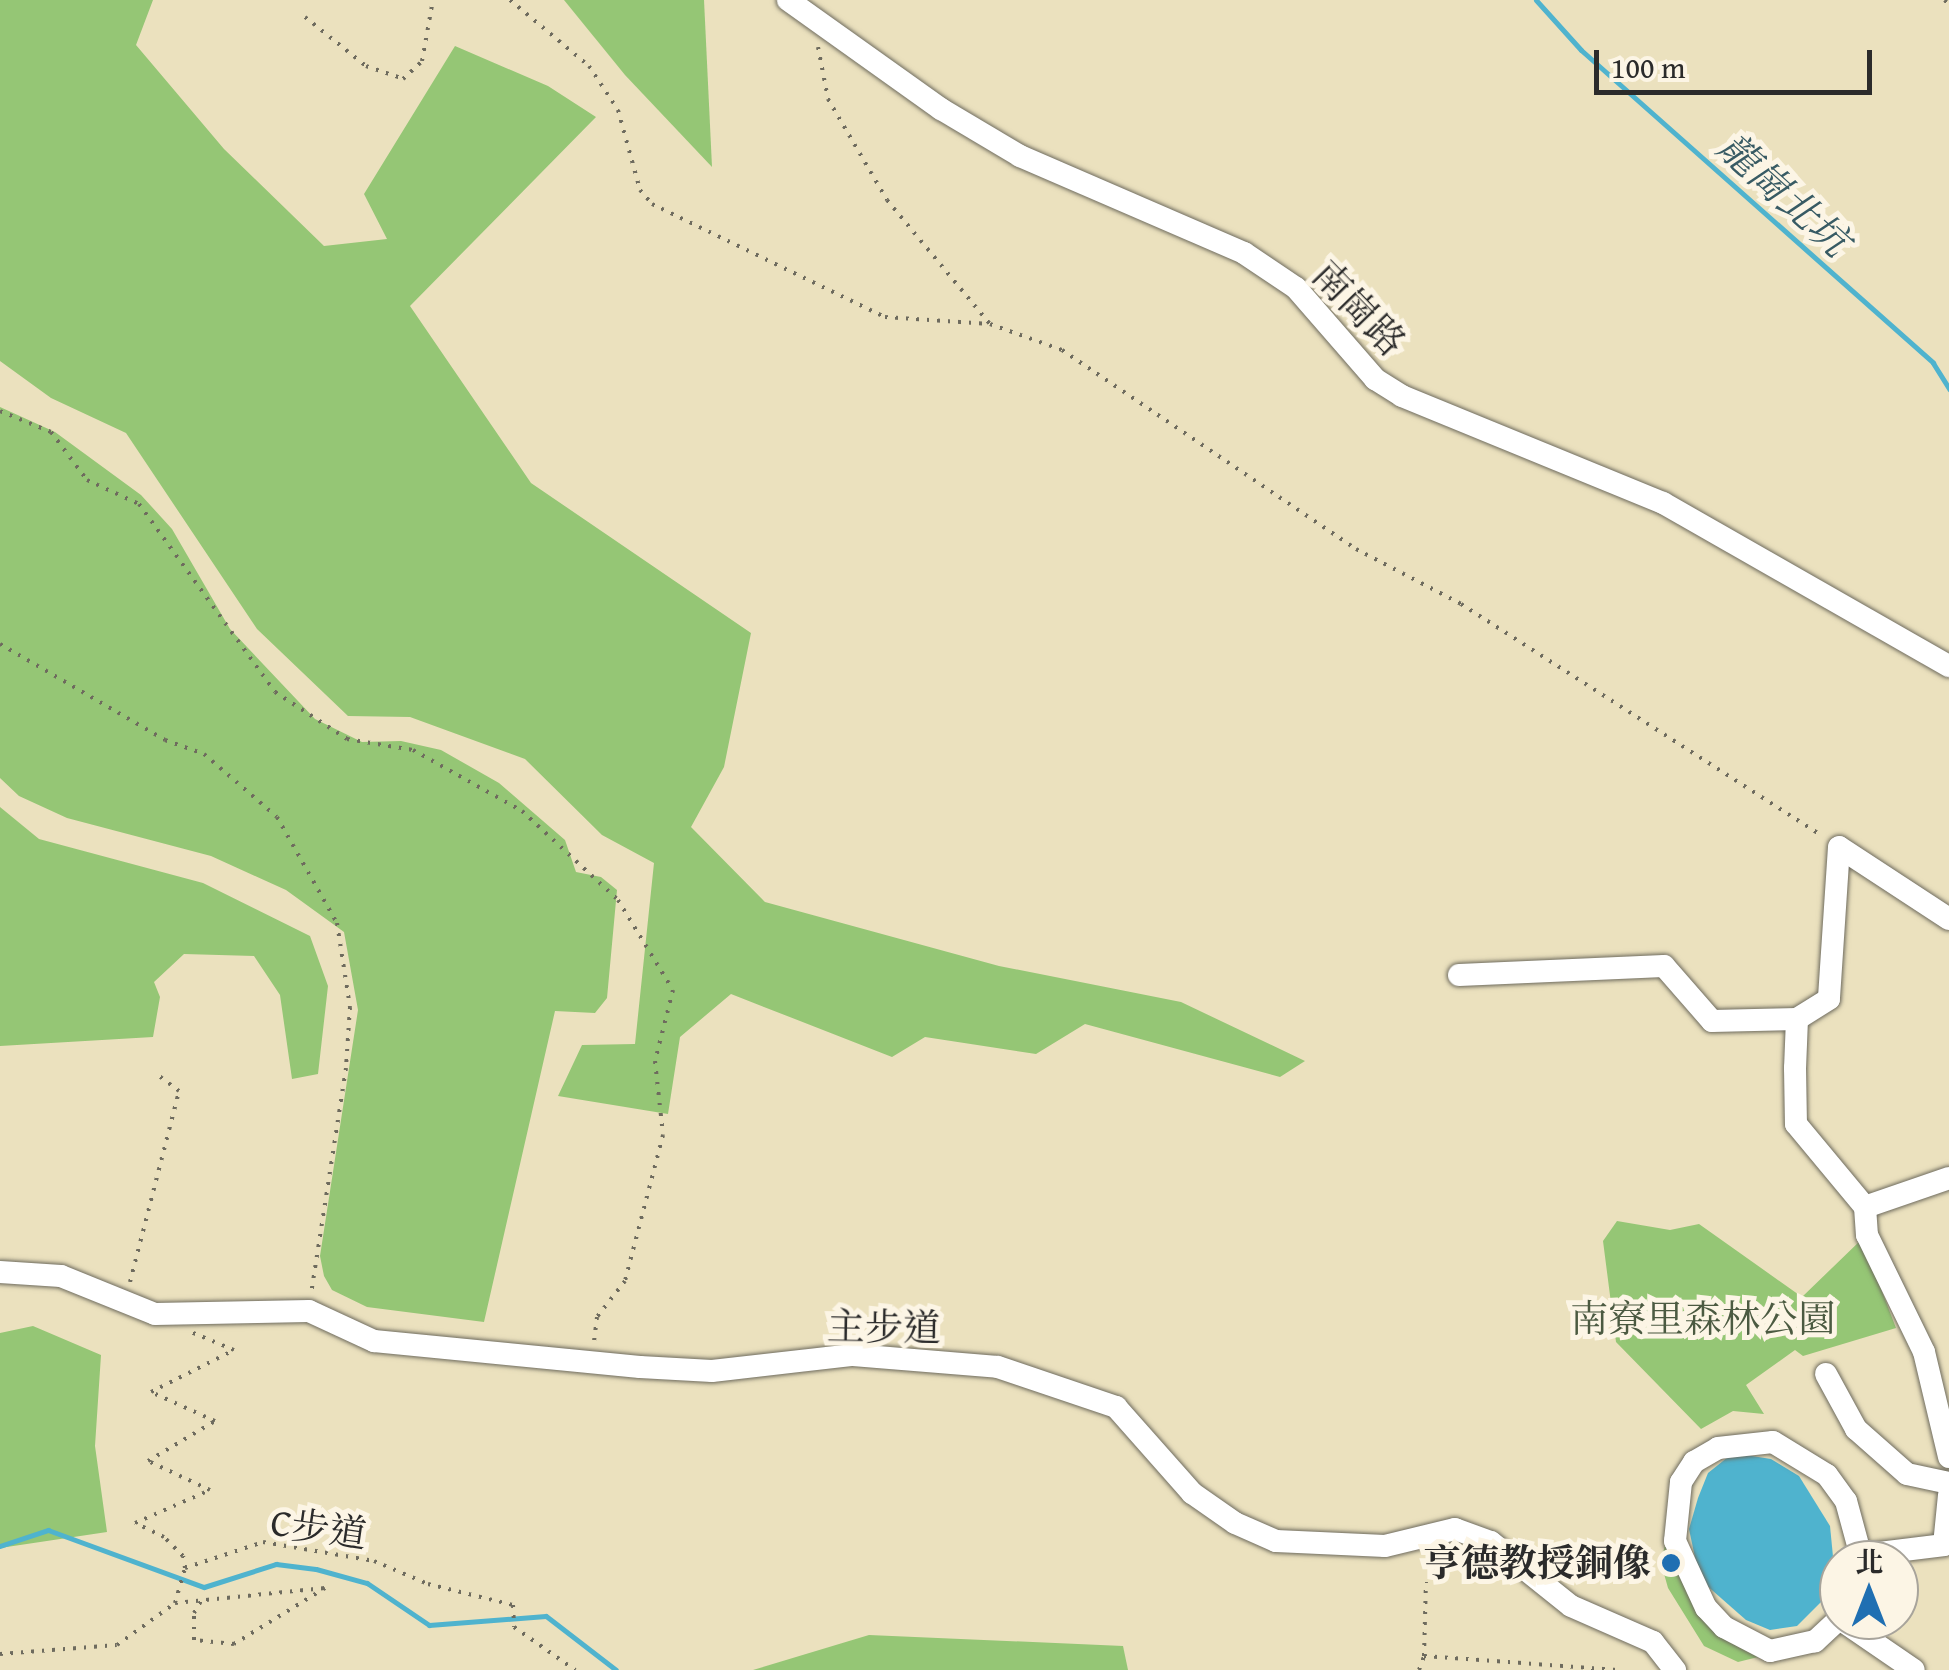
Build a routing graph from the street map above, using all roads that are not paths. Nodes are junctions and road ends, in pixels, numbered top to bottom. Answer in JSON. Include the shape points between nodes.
{"nodes":[{"id":1,"x":788,"y":0,"type":"edge"},
{"id":2,"x":1949,"y":666,"type":"edge"},
{"id":3,"x":1949,"y":919,"type":"edge"},
{"id":4,"x":1459,"y":976,"type":"dead end"},
{"id":5,"x":1796,"y":1019,"type":"junction"},
{"id":6,"x":1949,"y":1178,"type":"edge"},
{"id":7,"x":1864,"y":1207,"type":"junction"},
{"id":8,"x":0,"y":1272,"type":"edge"},
{"id":9,"x":1826,"y":1374,"type":"dead end"},
{"id":10,"x":1949,"y":1456,"type":"edge"},
{"id":11,"x":1949,"y":1483,"type":"edge"},
{"id":12,"x":1949,"y":1495,"type":"edge"},
{"id":13,"x":1858,"y":1540,"type":"edge"},
{"id":14,"x":1947,"y":1545,"type":"edge"},
{"id":15,"x":1919,"y":1549,"type":"edge"},
{"id":16,"x":1819,"y":1638,"type":"edge"},
{"id":17,"x":1870,"y":1640,"type":"edge"},
{"id":18,"x":1765,"y":1660,"type":"edge"},
{"id":19,"x":1675,"y":1670,"type":"edge"},
{"id":20,"x":1914,"y":1670,"type":"edge"}],
"edges":[{"from":1,"to":2,"type":"street","name":"南崗路","via":[[1020,156],[1244,252],[1296,288],[1375,378],[1402,396],[1663,502]]},
{"from":3,"to":5,"type":"street","via":[[1839,847],[1829,999]]},
{"from":4,"to":5,"type":"street","via":[[1664,966],[1712,1021]]},
{"from":5,"to":7,"type":"street","via":[[1796,1124]]},
{"from":6,"to":7,"type":"street"},
{"from":7,"to":10,"type":"street","via":[[1866,1235],[1924,1352]]},
{"from":8,"to":19,"type":"street","name":"主步道","via":[[62,1276],[155,1314],[309,1311],[374,1341],[593,1362],[712,1371],[853,1355],[998,1367],[1116,1407],[1192,1494],[1235,1523],[1276,1541],[1385,1546],[1455,1529],[1491,1542],[1571,1606],[1653,1642]]},
{"from":9,"to":11,"type":"street","via":[[1856,1429],[1907,1474]]},
{"from":12,"to":14,"type":"street"},
{"from":13,"to":18,"type":"street","via":[[1846,1502],[1803,1455],[1772,1442],[1736,1442],[1694,1462],[1681,1482],[1676,1541],[1688,1574],[1724,1627]]},
{"from":14,"to":15,"type":"street"},
{"from":16,"to":18,"type":"street"},
{"from":17,"to":20,"type":"street"}]}
